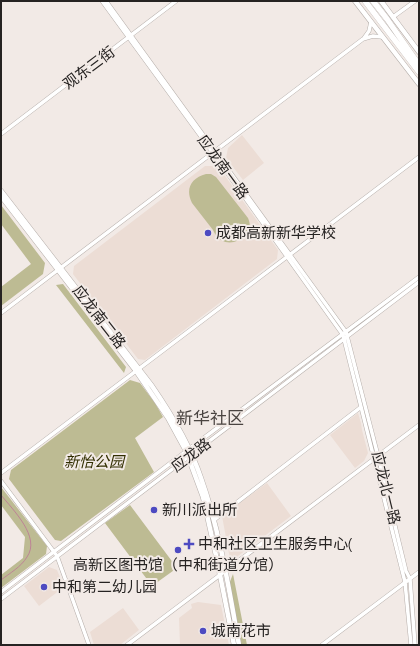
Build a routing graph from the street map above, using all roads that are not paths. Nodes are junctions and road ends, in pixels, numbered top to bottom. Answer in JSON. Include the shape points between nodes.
{"nodes":[{"id":1,"x":102,"y":1,"type":"edge"},
{"id":2,"x":106,"y":1,"type":"edge"},
{"id":3,"x":176,"y":1,"type":"edge"},
{"id":4,"x":355,"y":1,"type":"edge"},
{"id":5,"x":365,"y":1,"type":"edge"},
{"id":6,"x":373,"y":1,"type":"edge"},
{"id":7,"x":376,"y":1,"type":"edge"},
{"id":8,"x":381,"y":1,"type":"edge"},
{"id":9,"x":415,"y":1,"type":"edge"},
{"id":10,"x":390,"y":18,"type":"junction"},
{"id":11,"x":371,"y":22,"type":"junction"},
{"id":12,"x":130,"y":36,"type":"junction"},
{"id":13,"x":382,"y":37,"type":"junction"},
{"id":14,"x":363,"y":39,"type":"junction"},
{"id":15,"x":419,"y":52,"type":"edge"},
{"id":16,"x":419,"y":65,"type":"edge"},
{"id":17,"x":419,"y":72,"type":"edge"},
{"id":18,"x":419,"y":84,"type":"edge"},
{"id":19,"x":1,"y":134,"type":"edge"},
{"id":20,"x":214,"y":152,"type":"junction"},
{"id":21,"x":419,"y":157,"type":"edge"},
{"id":22,"x":1,"y":191,"type":"edge"},
{"id":23,"x":1,"y":196,"type":"edge"},
{"id":24,"x":288,"y":255,"type":"junction"},
{"id":25,"x":59,"y":269,"type":"junction"},
{"id":26,"x":419,"y":277,"type":"edge"},
{"id":27,"x":419,"y":282,"type":"edge"},
{"id":28,"x":1,"y":313,"type":"edge"},
{"id":29,"x":345,"y":336,"type":"junction"},
{"id":30,"x":137,"y":370,"type":"junction"},
{"id":31,"x":361,"y":407,"type":"junction"},
{"id":32,"x":419,"y":425,"type":"edge"},
{"id":33,"x":188,"y":450,"type":"junction"},
{"id":34,"x":190,"y":455,"type":"junction"},
{"id":35,"x":376,"y":457,"type":"junction"},
{"id":36,"x":1,"y":473,"type":"edge"},
{"id":37,"x":1,"y":481,"type":"edge"},
{"id":38,"x":214,"y":520,"type":"junction"},
{"id":39,"x":55,"y":552,"type":"junction"},
{"id":40,"x":57,"y":556,"type":"junction"},
{"id":41,"x":226,"y":571,"type":"junction"},
{"id":42,"x":419,"y":572,"type":"edge"},
{"id":43,"x":220,"y":575,"type":"junction"},
{"id":44,"x":410,"y":579,"type":"junction"},
{"id":45,"x":405,"y":582,"type":"junction"},
{"id":46,"x":1,"y":592,"type":"edge"},
{"id":47,"x":1,"y":599,"type":"edge"},
{"id":48,"x":89,"y":645,"type":"edge"},
{"id":49,"x":127,"y":645,"type":"edge"},
{"id":50,"x":234,"y":645,"type":"edge"},
{"id":51,"x":239,"y":645,"type":"edge"},
{"id":52,"x":322,"y":645,"type":"edge"},
{"id":53,"x":411,"y":645,"type":"edge"},
{"id":54,"x":415,"y":645,"type":"edge"}],
"edges":[{"from":1,"to":12,"type":"street","name":"应龙南一路"},
{"from":2,"to":12,"type":"street","name":"应龙南一路"},
{"from":3,"to":12,"type":"street","name":"观东三街"},
{"from":4,"to":11,"type":"main road"},
{"from":5,"to":17,"type":"highway"},
{"from":6,"to":10,"type":"highway"},
{"from":7,"to":10,"type":"main road"},
{"from":8,"to":10,"type":"main road"},
{"from":9,"to":10,"type":"street"},
{"from":10,"to":15,"type":"main road"},
{"from":10,"to":16,"type":"highway"},
{"from":11,"to":13,"type":"main road"},
{"from":11,"to":14,"type":"street","via":[[369,31]]},
{"from":12,"to":19,"type":"street","name":"观东三街"},
{"from":12,"to":20,"type":"street","name":"应龙南一路"},
{"from":13,"to":14,"type":"street"},
{"from":13,"to":18,"type":"main road"},
{"from":14,"to":20,"type":"street"},
{"from":20,"to":24,"type":"street","name":"应龙南一路"},
{"from":20,"to":25,"type":"street"},
{"from":21,"to":24,"type":"street"},
{"from":22,"to":25,"type":"main road","name":"应龙南二路"},
{"from":23,"to":25,"type":"main road","name":"应龙南二路"},
{"from":24,"to":29,"type":"street","name":"应龙南一路"},
{"from":24,"to":30,"type":"street"},
{"from":25,"to":28,"type":"street"},
{"from":25,"to":30,"type":"main road","name":"应龙南二路"},
{"from":26,"to":29,"type":"street","name":"应龙路"},
{"from":27,"to":29,"type":"street","name":"应龙路"},
{"from":29,"to":31,"type":"street","name":"应龙北一路"},
{"from":29,"to":33,"type":"street","name":"应龙路"},
{"from":29,"to":34,"type":"street","name":"应龙路"},
{"from":29,"to":35,"type":"street","name":"应龙北一路"},
{"from":30,"to":33,"type":"main road","name":"应龙南二路","via":[[169,411]]},
{"from":30,"to":36,"type":"street"},
{"from":31,"to":35,"type":"street","name":"应龙北一路"},
{"from":31,"to":38,"type":"street"},
{"from":32,"to":35,"type":"street"},
{"from":33,"to":34,"type":"main road","name":"应龙南二路"},
{"from":33,"to":39,"type":"street","name":"应龙路"},
{"from":34,"to":38,"type":"main road","via":[[201,477]]},
{"from":34,"to":40,"type":"street","name":"应龙路"},
{"from":34,"to":43,"type":"main road","via":[[203,497]]},
{"from":35,"to":41,"type":"street"},
{"from":35,"to":44,"type":"street","name":"应龙北一路"},
{"from":35,"to":45,"type":"street","name":"应龙北一路"},
{"from":37,"to":39,"type":"street"},
{"from":38,"to":41,"type":"main road"},
{"from":39,"to":40,"type":"street"},
{"from":39,"to":46,"type":"street","name":"应龙路"},
{"from":40,"to":47,"type":"street","name":"应龙路"},
{"from":40,"to":48,"type":"street"},
{"from":41,"to":43,"type":"street"},
{"from":41,"to":51,"type":"main road"},
{"from":42,"to":44,"type":"street"},
{"from":43,"to":49,"type":"street"},
{"from":43,"to":50,"type":"main road"},
{"from":44,"to":45,"type":"street"},
{"from":44,"to":54,"type":"street","name":"应龙北一路"},
{"from":45,"to":52,"type":"street"},
{"from":45,"to":53,"type":"street","name":"应龙北一路"}]}
